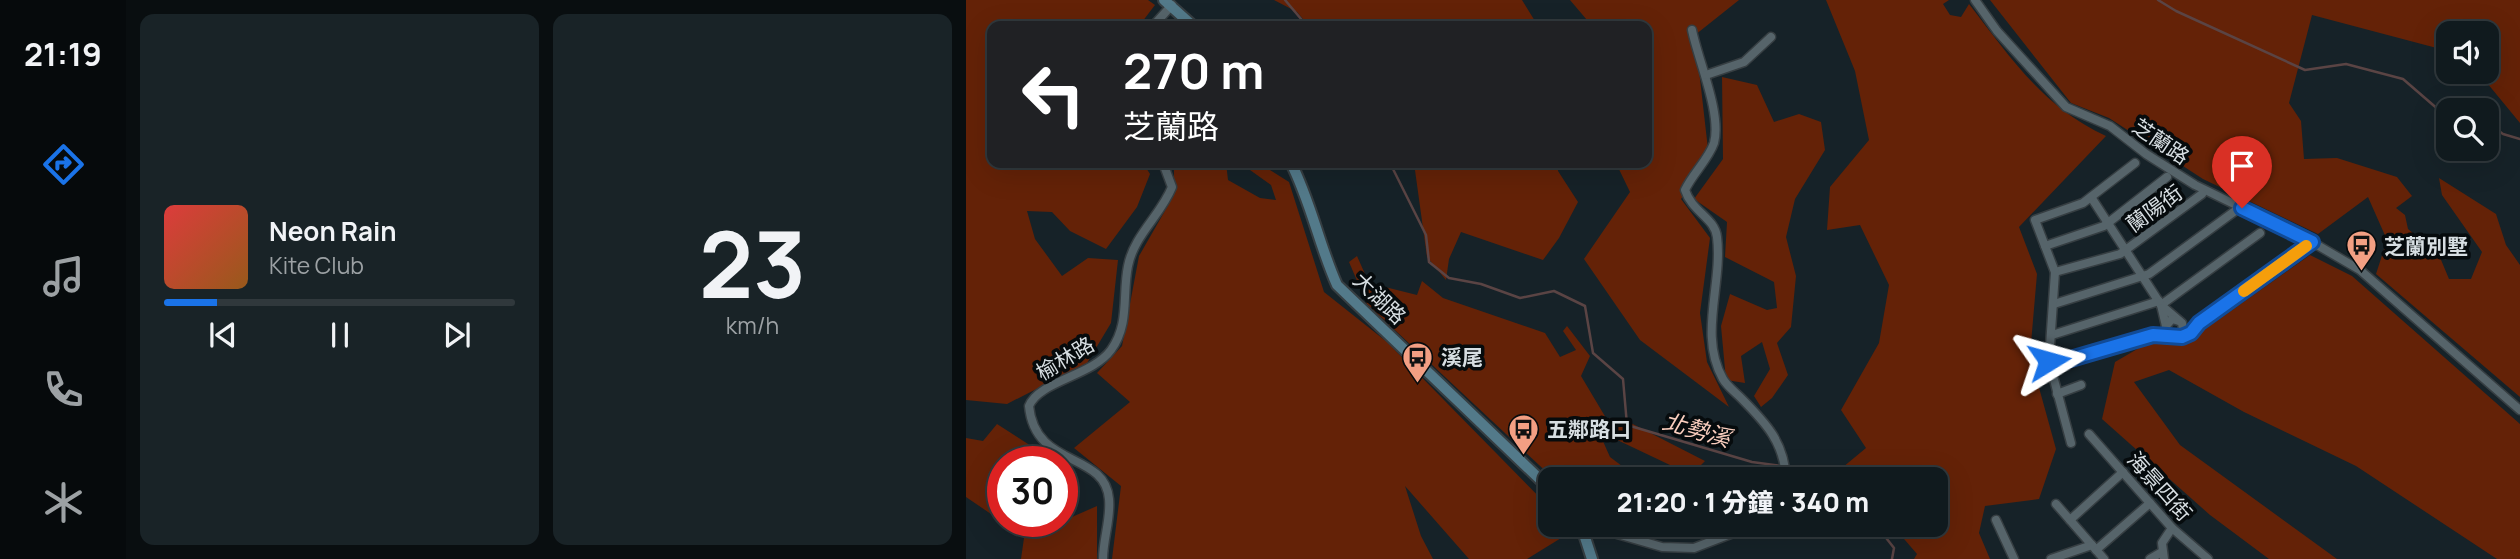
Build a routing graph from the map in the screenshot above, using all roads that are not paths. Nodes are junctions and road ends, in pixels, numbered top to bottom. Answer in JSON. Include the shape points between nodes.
{"nodes":[{"id":1,"x":1975,"y":0,"type":"edge"},
{"id":2,"x":1168,"y":3,"type":"edge"},
{"id":3,"x":1156,"y":21,"type":"edge"},
{"id":4,"x":1188,"y":21,"type":"edge"},
{"id":5,"x":1692,"y":30,"type":"dead end"},
{"id":6,"x":1771,"y":37,"type":"dead end"},
{"id":7,"x":1706,"y":75,"type":"junction"},
{"id":8,"x":2135,"y":163,"type":"dead end"},
{"id":9,"x":1165,"y":168,"type":"edge"},
{"id":10,"x":1294,"y":168,"type":"edge"},
{"id":11,"x":2167,"y":177,"type":"dead end"},
{"id":12,"x":2202,"y":194,"type":"dead end"},
{"id":13,"x":2091,"y":197,"type":"junction"},
{"id":14,"x":2235,"y":211,"type":"dead end"},
{"id":15,"x":2108,"y":223,"type":"junction"},
{"id":16,"x":2260,"y":233,"type":"dead end"},
{"id":17,"x":2312,"y":242,"type":"junction"},
{"id":18,"x":2045,"y":246,"type":"junction"},
{"id":19,"x":2126,"y":250,"type":"junction"},
{"id":20,"x":2055,"y":272,"type":"junction"},
{"id":21,"x":2143,"y":277,"type":"junction"},
{"id":22,"x":2160,"y":303,"type":"junction"},
{"id":23,"x":2054,"y":304,"type":"junction"},
{"id":24,"x":2180,"y":322,"type":"junction"},
{"id":25,"x":2199,"y":323,"type":"junction"},
{"id":26,"x":2165,"y":326,"type":"junction"},
{"id":27,"x":2052,"y":335,"type":"junction"},
{"id":28,"x":2174,"y":337,"type":"junction"},
{"id":29,"x":2050,"y":365,"type":"junction"},
{"id":30,"x":2081,"y":386,"type":"dead end"},
{"id":31,"x":2057,"y":394,"type":"junction"},
{"id":32,"x":2520,"y":410,"type":"edge"},
{"id":33,"x":2089,"y":434,"type":"dead end"},
{"id":34,"x":2071,"y":443,"type":"dead end"},
{"id":35,"x":1786,"y":467,"type":"edge"},
{"id":36,"x":2123,"y":472,"type":"junction"},
{"id":37,"x":1538,"y":478,"type":"edge"},
{"id":38,"x":2150,"y":503,"type":"junction"},
{"id":39,"x":2056,"y":504,"type":"dead end"},
{"id":40,"x":1997,"y":520,"type":"dead end"},
{"id":41,"x":2070,"y":520,"type":"junction"},
{"id":42,"x":2172,"y":528,"type":"junction"},
{"id":43,"x":1585,"y":537,"type":"edge"},
{"id":44,"x":1627,"y":537,"type":"edge"},
{"id":45,"x":1723,"y":537,"type":"edge"},
{"id":46,"x":2094,"y":548,"type":"junction"},
{"id":47,"x":2163,"y":555,"type":"edge"},
{"id":48,"x":1103,"y":559,"type":"edge"},
{"id":49,"x":1592,"y":559,"type":"edge"},
{"id":50,"x":2014,"y":559,"type":"edge"},
{"id":51,"x":2051,"y":559,"type":"edge"},
{"id":52,"x":2104,"y":559,"type":"edge"},
{"id":53,"x":2150,"y":559,"type":"edge"},
{"id":54,"x":2208,"y":559,"type":"edge"}],
"edges":[{"from":1,"to":17,"type":"street","name":"芝蘭路","via":[[2066,107],[2110,125],[2195,185]]},
{"from":2,"to":3,"type":"street"},
{"from":2,"to":4,"type":"street"},
{"from":5,"to":7,"type":"street","via":[[1698,63]]},
{"from":6,"to":7,"type":"street","via":[[1744,62]]},
{"from":7,"to":35,"type":"street","via":[[1713,143],[1685,190],[1690,204],[1717,233],[1710,346],[1723,381],[1778,440]]},
{"from":8,"to":13,"type":"street"},
{"from":9,"to":48,"type":"street","name":"榆林路","via":[[1172,187],[1132,254],[1126,311],[1114,346],[1099,363],[1047,389],[1029,406],[1042,442],[1056,454],[1093,470],[1106,488],[1109,500]]},
{"from":10,"to":37,"type":"street","name":"大湖路","via":[[1337,285]]},
{"from":11,"to":15,"type":"street","name":"蘭陽街"},
{"from":12,"to":19,"type":"street","name":"蘭陽街"},
{"from":13,"to":15,"type":"street","name":"蘭陽街"},
{"from":13,"to":18,"type":"street","via":[[2035,220]]},
{"from":14,"to":21,"type":"street"},
{"from":15,"to":18,"type":"street","name":"蘭陽街"},
{"from":15,"to":19,"type":"street","name":"蘭陽街"},
{"from":16,"to":22,"type":"street"},
{"from":17,"to":25,"type":"street"},
{"from":17,"to":32,"type":"street","name":"芝蘭路","via":[[2360,270]]},
{"from":18,"to":20,"type":"street"},
{"from":19,"to":20,"type":"street","name":"蘭陽街"},
{"from":19,"to":21,"type":"street","name":"蘭陽街"},
{"from":20,"to":23,"type":"street"},
{"from":21,"to":22,"type":"street","name":"蘭陽街"},
{"from":21,"to":23,"type":"street"},
{"from":22,"to":24,"type":"street","name":"蘭陽街"},
{"from":22,"to":26,"type":"street","name":"蘭陽街"},
{"from":22,"to":27,"type":"street"},
{"from":23,"to":27,"type":"street"},
{"from":24,"to":25,"type":"street"},
{"from":24,"to":26,"type":"street","via":[[2172,319]]},
{"from":24,"to":28,"type":"street","via":[[2182,333]]},
{"from":25,"to":28,"type":"street","via":[[2191,333]]},
{"from":26,"to":28,"type":"street","name":"蘭陽街"},
{"from":27,"to":29,"type":"street"},
{"from":28,"to":29,"type":"street","via":[[2153,335]]},
{"from":29,"to":31,"type":"street"},
{"from":30,"to":31,"type":"street"},
{"from":31,"to":34,"type":"street"},
{"from":33,"to":36,"type":"street","name":"海景四街"},
{"from":36,"to":38,"type":"street","name":"海景四街"},
{"from":36,"to":41,"type":"street"},
{"from":38,"to":42,"type":"street","name":"海景四街"},
{"from":38,"to":46,"type":"street"},
{"from":39,"to":41,"type":"street"},
{"from":40,"to":50,"type":"street"},
{"from":41,"to":46,"type":"street"},
{"from":42,"to":47,"type":"street","via":[[2162,543]]},
{"from":42,"to":54,"type":"street","name":"海景四街"},
{"from":43,"to":49,"type":"street"},
{"from":44,"to":45,"type":"street","via":[[1662,547],[1694,548]]},
{"from":46,"to":51,"type":"street"},
{"from":46,"to":52,"type":"street"},
{"from":47,"to":53,"type":"street"}]}
